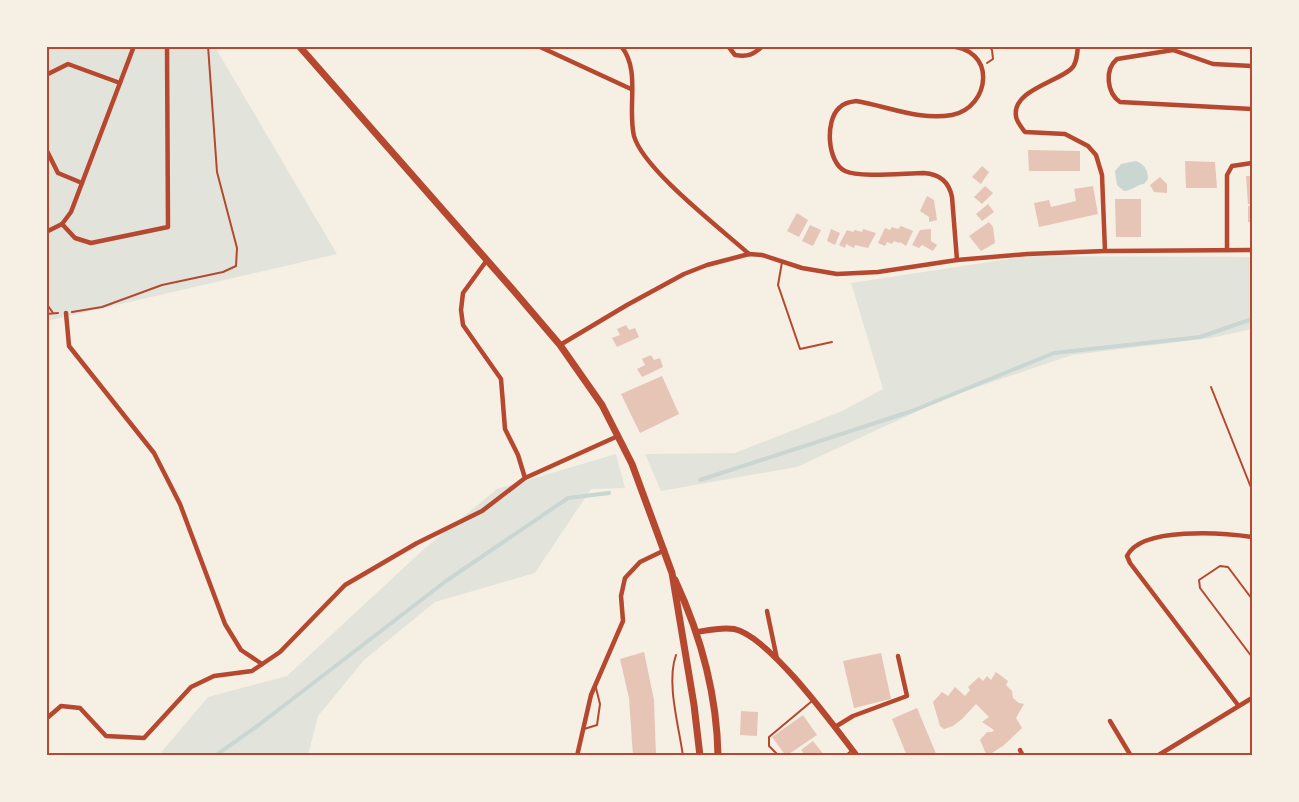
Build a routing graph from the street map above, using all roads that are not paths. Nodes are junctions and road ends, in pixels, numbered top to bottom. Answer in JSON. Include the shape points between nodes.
{"nodes":[{"id":1,"x":134,"y":46,"type":"edge"},
{"id":2,"x":167,"y":46,"type":"edge"},
{"id":3,"x":298,"y":46,"type":"edge"},
{"id":4,"x":538,"y":46,"type":"edge"},
{"id":5,"x":621,"y":46,"type":"edge"},
{"id":6,"x":728,"y":46,"type":"edge"},
{"id":7,"x":763,"y":46,"type":"edge"},
{"id":8,"x":946,"y":46,"type":"edge"},
{"id":9,"x":1078,"y":46,"type":"edge"},
{"id":10,"x":1174,"y":48,"type":"edge"},
{"id":11,"x":1252,"y":66,"type":"edge"},
{"id":12,"x":46,"y":75,"type":"edge"},
{"id":13,"x":120,"y":83,"type":"junction"},
{"id":14,"x":631,"y":89,"type":"junction"},
{"id":15,"x":1252,"y":109,"type":"edge"},
{"id":16,"x":46,"y":149,"type":"edge"},
{"id":17,"x":1252,"y":163,"type":"edge"},
{"id":18,"x":82,"y":183,"type":"junction"},
{"id":19,"x":62,"y":224,"type":"junction"},
{"id":20,"x":46,"y":232,"type":"edge"},
{"id":21,"x":1227,"y":250,"type":"junction"},
{"id":22,"x":1252,"y":250,"type":"edge"},
{"id":23,"x":1105,"y":251,"type":"junction"},
{"id":24,"x":749,"y":254,"type":"junction"},
{"id":25,"x":487,"y":260,"type":"junction"},
{"id":26,"x":957,"y":260,"type":"junction"},
{"id":27,"x":782,"y":262,"type":"junction"},
{"id":28,"x":66,"y":313,"type":"road end"},
{"id":29,"x":832,"y":342,"type":"dead end"},
{"id":30,"x":560,"y":345,"type":"junction"},
{"id":31,"x":619,"y":435,"type":"junction"},
{"id":32,"x":525,"y":478,"type":"junction"},
{"id":33,"x":1252,"y":537,"type":"edge"},
{"id":34,"x":665,"y":550,"type":"junction"},
{"id":35,"x":672,"y":573,"type":"junction"},
{"id":36,"x":1252,"y":599,"type":"edge"},
{"id":37,"x":767,"y":611,"type":"dead end"},
{"id":38,"x":697,"y":632,"type":"junction"},
{"id":39,"x":898,"y":656,"type":"dead end"},
{"id":40,"x":1252,"y":657,"type":"edge"},
{"id":41,"x":778,"y":661,"type":"junction"},
{"id":42,"x":262,"y":664,"type":"junction"},
{"id":43,"x":595,"y":685,"type":"junction"},
{"id":44,"x":1252,"y":698,"type":"edge"},
{"id":45,"x":814,"y":699,"type":"junction"},
{"id":46,"x":1238,"y":705,"type":"junction"},
{"id":47,"x":46,"y":719,"type":"edge"},
{"id":48,"x":1110,"y":721,"type":"dead end"},
{"id":49,"x":835,"y":727,"type":"junction"},
{"id":50,"x":581,"y":730,"type":"junction"},
{"id":51,"x":1020,"y":750,"type":"dead end"},
{"id":52,"x":855,"y":753,"type":"edge"},
{"id":53,"x":577,"y":756,"type":"edge"},
{"id":54,"x":700,"y":756,"type":"edge"},
{"id":55,"x":718,"y":756,"type":"edge"},
{"id":56,"x":779,"y":756,"type":"edge"},
{"id":57,"x":845,"y":756,"type":"edge"},
{"id":58,"x":1023,"y":756,"type":"edge"},
{"id":59,"x":1131,"y":756,"type":"edge"},
{"id":60,"x":1157,"y":756,"type":"edge"}],
"edges":[{"from":1,"to":13,"type":"street"},
{"from":2,"to":19,"type":"street","via":[[168,227],[91,243],[75,238]]},
{"from":3,"to":25,"type":"main road"},
{"from":4,"to":14,"type":"street"},
{"from":5,"to":14,"type":"street","via":[[632,70]]},
{"from":6,"to":7,"type":"street","via":[[735,55],[743,56],[753,55]]},
{"from":8,"to":26,"type":"street","via":[[968,50],[982,66],[982,87],[973,104],[954,115],[913,114],[856,101],[839,108],[834,115],[830,144],[836,162],[848,172],[931,173],[942,178],[951,189]]},
{"from":9,"to":23,"type":"street","via":[[1072,68],[1028,93],[1016,107],[1016,118],[1025,132],[1065,134],[1096,155],[1102,175]]},
{"from":10,"to":11,"type":"street","via":[[1212,64]]},
{"from":10,"to":15,"type":"street","via":[[1124,57],[1113,63],[1109,87],[1115,98],[1126,103]]},
{"from":12,"to":13,"type":"street","via":[[68,64]]},
{"from":13,"to":18,"type":"street"},
{"from":14,"to":24,"type":"street","via":[[635,138],[656,170]]},
{"from":16,"to":18,"type":"street","via":[[58,173]]},
{"from":17,"to":21,"type":"street","via":[[1232,166],[1227,175]]},
{"from":18,"to":19,"type":"street"},
{"from":19,"to":20,"type":"street"},
{"from":21,"to":22,"type":"street"},
{"from":21,"to":23,"type":"street"},
{"from":23,"to":26,"type":"street"},
{"from":24,"to":27,"type":"street"},
{"from":24,"to":30,"type":"street","via":[[684,274]]},
{"from":25,"to":30,"type":"main road"},
{"from":25,"to":32,"type":"street","via":[[464,293],[463,325],[501,379],[505,429]]},
{"from":26,"to":27,"type":"street","via":[[837,274]]},
{"from":27,"to":29,"type":"lane","via":[[778,285],[800,349]]},
{"from":28,"to":42,"type":"street","via":[[69,346],[154,453],[180,504],[225,624],[241,650]]},
{"from":30,"to":31,"type":"main road"},
{"from":31,"to":32,"type":"street"},
{"from":31,"to":34,"type":"main road"},
{"from":32,"to":42,"type":"street","via":[[482,511],[345,585],[280,652]]},
{"from":33,"to":46,"type":"street","via":[[1203,532],[1174,535],[1144,542],[1127,556]]},
{"from":34,"to":35,"type":"main road"},
{"from":34,"to":43,"type":"street","via":[[640,562],[625,578],[621,596],[623,621]]},
{"from":35,"to":38,"type":"main road"},
{"from":35,"to":54,"type":"main road"},
{"from":36,"to":40,"type":"lane","via":[[1228,567],[1220,566],[1199,580],[1200,588]]},
{"from":37,"to":41,"type":"street"},
{"from":38,"to":41,"type":"street","via":[[734,629],[745,633]]},
{"from":38,"to":55,"type":"main road","via":[[714,700]]},
{"from":39,"to":49,"type":"street","via":[[907,696]]},
{"from":41,"to":45,"type":"street"},
{"from":42,"to":47,"type":"street","via":[[252,671],[214,676],[191,687],[144,738],[106,736],[80,708],[61,706]]},
{"from":43,"to":50,"type":"street"},
{"from":43,"to":50,"type":"lane","via":[[600,704],[597,724]]},
{"from":44,"to":46,"type":"street"},
{"from":45,"to":49,"type":"street"},
{"from":45,"to":56,"type":"lane","via":[[769,737],[769,746]]},
{"from":46,"to":60,"type":"street"},
{"from":48,"to":59,"type":"street"},
{"from":49,"to":52,"type":"street"},
{"from":50,"to":53,"type":"street"},
{"from":51,"to":58,"type":"street"},
{"from":52,"to":57,"type":"lane"}]}
